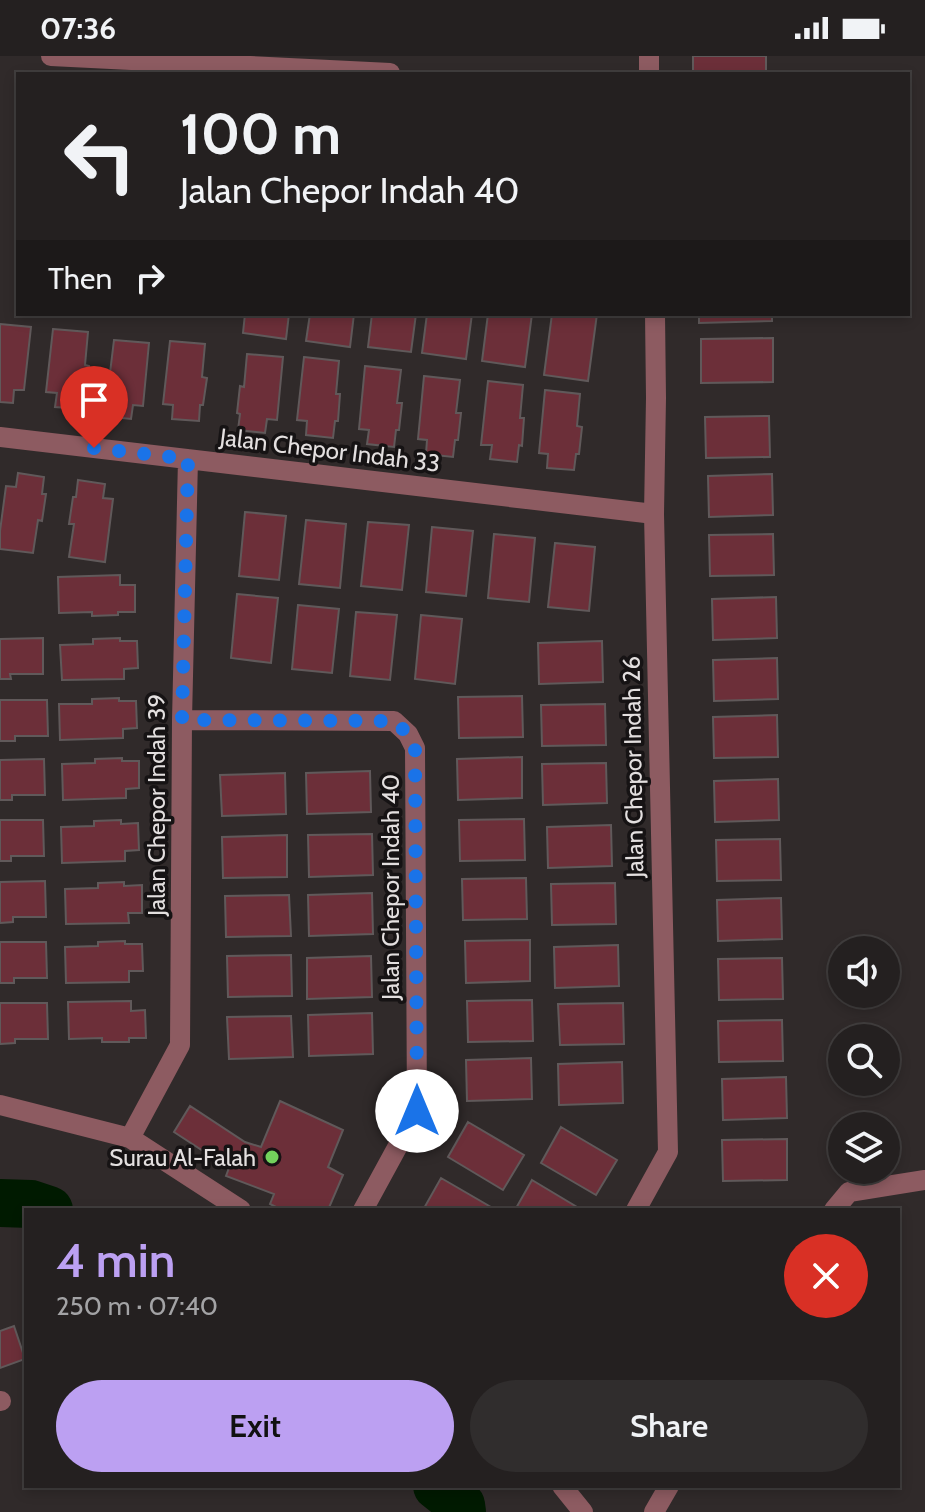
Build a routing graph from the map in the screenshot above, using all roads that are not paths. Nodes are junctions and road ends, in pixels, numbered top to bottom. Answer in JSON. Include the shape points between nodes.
{"nodes":[{"id":1,"x":51,"y":56,"type":"edge"},
{"id":2,"x":389,"y":68,"type":"edge"},
{"id":3,"x":655,"y":316,"type":"edge"},
{"id":4,"x":0,"y":437,"type":"edge"},
{"id":5,"x":188,"y":459,"type":"junction"},
{"id":6,"x":654,"y":514,"type":"junction"},
{"id":7,"x":182,"y":720,"type":"junction"},
{"id":8,"x":0,"y":1105,"type":"edge"},
{"id":9,"x":130,"y":1138,"type":"junction"},
{"id":10,"x":925,"y":1180,"type":"edge"},
{"id":11,"x":238,"y":1208,"type":"edge"},
{"id":12,"x":364,"y":1208,"type":"edge"},
{"id":13,"x":637,"y":1208,"type":"edge"},
{"id":14,"x":836,"y":1208,"type":"edge"},
{"id":15,"x":564,"y":1488,"type":"edge"},
{"id":16,"x":668,"y":1488,"type":"edge"},
{"id":17,"x":583,"y":1512,"type":"edge"},
{"id":18,"x":654,"y":1512,"type":"edge"}],
"edges":[{"from":1,"to":2,"type":"street"},
{"from":3,"to":6,"type":"street","name":"Jalan Chepor Indah 26"},
{"from":4,"to":5,"type":"street","name":"Jalan Chepor Indah 33"},
{"from":5,"to":6,"type":"street","name":"Jalan Chepor Indah 33"},
{"from":5,"to":7,"type":"street","name":"Jalan Chepor Indah 39"},
{"from":6,"to":13,"type":"street","name":"Jalan Chepor Indah 26","via":[[668,1152]]},
{"from":7,"to":9,"type":"street","name":"Jalan Chepor Indah 39","via":[[180,1045]]},
{"from":7,"to":12,"type":"street","name":"Jalan Chepor Indah 40","via":[[394,721],[415,748],[417,1111]]},
{"from":8,"to":9,"type":"street"},
{"from":9,"to":11,"type":"street"},
{"from":10,"to":14,"type":"street","via":[[849,1192]]},
{"from":15,"to":17,"type":"street"},
{"from":16,"to":18,"type":"street"}]}
